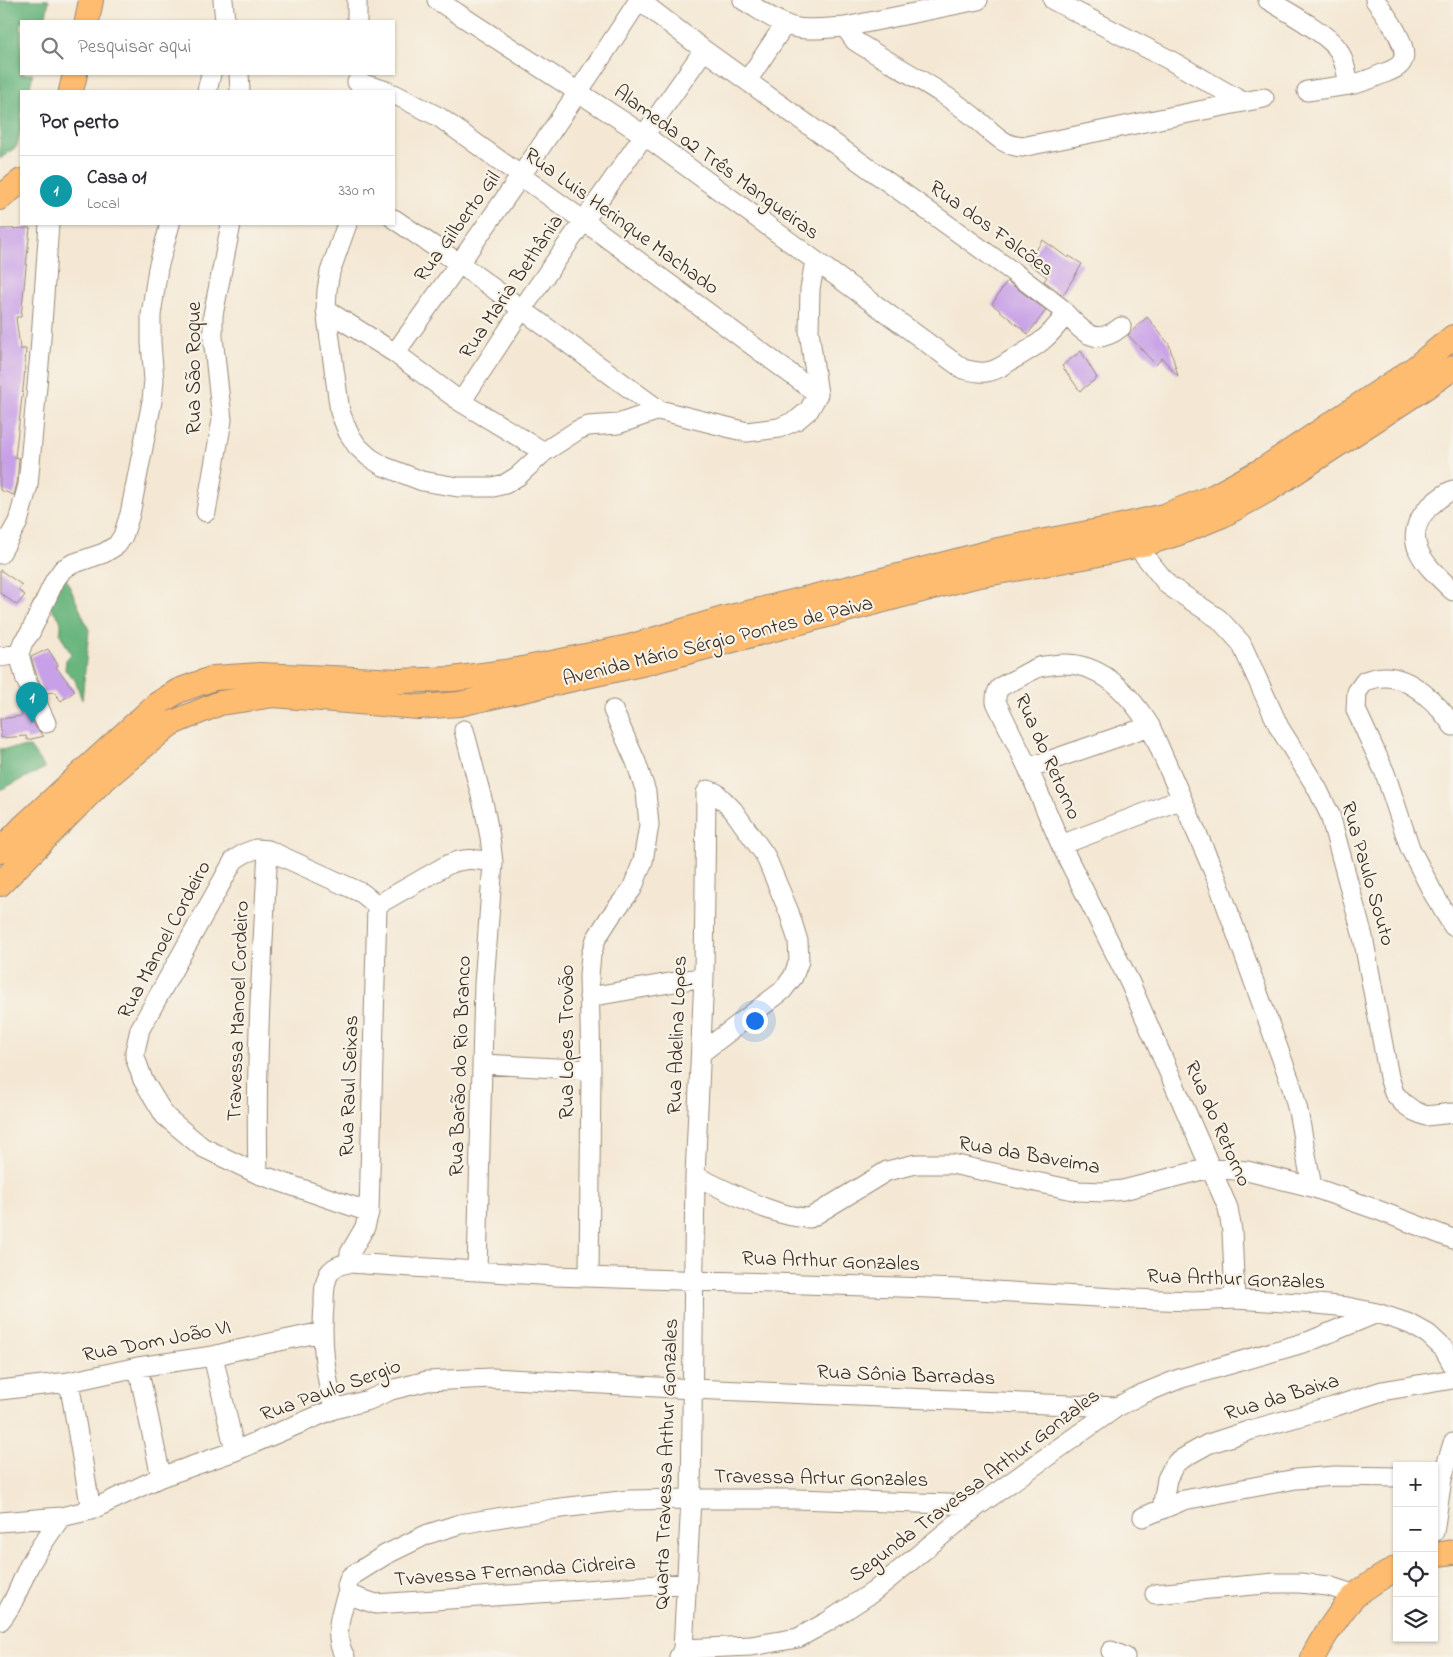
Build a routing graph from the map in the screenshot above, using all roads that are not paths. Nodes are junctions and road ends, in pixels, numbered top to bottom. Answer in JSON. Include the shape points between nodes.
{"nodes":[{"id":1,"x":91,"y":0,"type":"edge"},
{"id":2,"x":223,"y":0,"type":"edge"},
{"id":3,"x":357,"y":0,"type":"edge"},
{"id":4,"x":436,"y":0,"type":"edge"},
{"id":5,"x":639,"y":0,"type":"edge"},
{"id":6,"x":743,"y":0,"type":"edge"},
{"id":7,"x":978,"y":0,"type":"edge"},
{"id":8,"x":1053,"y":0,"type":"edge"},
{"id":9,"x":1268,"y":0,"type":"edge"},
{"id":10,"x":1375,"y":0,"type":"edge"},
{"id":11,"x":87,"y":20,"type":"edge"},
{"id":12,"x":226,"y":20,"type":"edge"},
{"id":13,"x":357,"y":20,"type":"edge"},
{"id":14,"x":785,"y":24,"type":"junction"},
{"id":15,"x":845,"y":27,"type":"junction"},
{"id":16,"x":704,"y":50,"type":"junction"},
{"id":17,"x":75,"y":75,"type":"edge"},
{"id":18,"x":211,"y":75,"type":"edge"},
{"id":19,"x":239,"y":75,"type":"edge"},
{"id":20,"x":747,"y":81,"type":"junction"},
{"id":21,"x":357,"y":82,"type":"edge"},
{"id":22,"x":1349,"y":85,"type":"junction"},
{"id":23,"x":70,"y":90,"type":"edge"},
{"id":24,"x":206,"y":90,"type":"edge"},
{"id":25,"x":240,"y":90,"type":"edge"},
{"id":26,"x":384,"y":90,"type":"edge"},
{"id":27,"x":1307,"y":91,"type":"dead end"},
{"id":28,"x":579,"y":93,"type":"junction"},
{"id":29,"x":395,"y":95,"type":"edge"},
{"id":30,"x":1264,"y":98,"type":"dead end"},
{"id":31,"x":1243,"y":102,"type":"junction"},
{"id":32,"x":644,"y":136,"type":"junction"},
{"id":33,"x":522,"y":177,"type":"junction"},
{"id":34,"x":20,"y":182,"type":"edge"},
{"id":35,"x":0,"y":198,"type":"edge"},
{"id":36,"x":395,"y":220,"type":"edge"},
{"id":37,"x":584,"y":221,"type":"junction"},
{"id":38,"x":49,"y":225,"type":"edge"},
{"id":39,"x":170,"y":225,"type":"edge"},
{"id":40,"x":232,"y":225,"type":"edge"},
{"id":41,"x":347,"y":225,"type":"edge"},
{"id":42,"x":815,"y":261,"type":"junction"},
{"id":43,"x":460,"y":264,"type":"junction"},
{"id":44,"x":522,"y":309,"type":"junction"},
{"id":45,"x":326,"y":310,"type":"junction"},
{"id":46,"x":1066,"y":314,"type":"junction"},
{"id":47,"x":1121,"y":327,"type":"dead end"},
{"id":48,"x":1453,"y":337,"type":"edge"},
{"id":49,"x":395,"y":353,"type":"junction"},
{"id":50,"x":1453,"y":368,"type":"edge"},
{"id":51,"x":818,"y":394,"type":"junction"},
{"id":52,"x":462,"y":402,"type":"junction"},
{"id":53,"x":659,"y":410,"type":"junction"},
{"id":54,"x":544,"y":452,"type":"junction"},
{"id":55,"x":1453,"y":490,"type":"edge"},
{"id":56,"x":206,"y":512,"type":"dead end"},
{"id":57,"x":1136,"y":545,"type":"junction"},
{"id":58,"x":0,"y":554,"type":"edge"},
{"id":59,"x":1453,"y":591,"type":"edge"},
{"id":60,"x":19,"y":654,"type":"junction"},
{"id":61,"x":0,"y":657,"type":"edge"},
{"id":62,"x":613,"y":710,"type":"dead end"},
{"id":63,"x":46,"y":723,"type":"dead end"},
{"id":64,"x":1150,"y":726,"type":"junction"},
{"id":65,"x":1453,"y":726,"type":"edge"},
{"id":66,"x":464,"y":730,"type":"dead end"},
{"id":67,"x":1028,"y":768,"type":"junction"},
{"id":68,"x":1182,"y":799,"type":"junction"},
{"id":69,"x":1061,"y":845,"type":"junction"},
{"id":70,"x":268,"y":850,"type":"junction"},
{"id":71,"x":0,"y":851,"type":"edge"},
{"id":72,"x":493,"y":863,"type":"junction"},
{"id":73,"x":0,"y":884,"type":"edge"},
{"id":74,"x":377,"y":905,"type":"junction"},
{"id":75,"x":1453,"y":926,"type":"edge"},
{"id":76,"x":704,"y":977,"type":"junction"},
{"id":77,"x":589,"y":997,"type":"junction"},
{"id":78,"x":701,"y":1053,"type":"junction"},
{"id":79,"x":483,"y":1064,"type":"junction"},
{"id":80,"x":591,"y":1070,"type":"junction"},
{"id":81,"x":1453,"y":1113,"type":"edge"},
{"id":82,"x":1210,"y":1168,"type":"junction"},
{"id":83,"x":258,"y":1174,"type":"junction"},
{"id":84,"x":695,"y":1176,"type":"junction"},
{"id":85,"x":1312,"y":1187,"type":"junction"},
{"id":86,"x":369,"y":1212,"type":"junction"},
{"id":87,"x":1453,"y":1239,"type":"edge"},
{"id":88,"x":349,"y":1263,"type":"junction"},
{"id":89,"x":477,"y":1271,"type":"junction"},
{"id":90,"x":589,"y":1276,"type":"junction"},
{"id":91,"x":695,"y":1280,"type":"junction"},
{"id":92,"x":1235,"y":1299,"type":"junction"},
{"id":93,"x":1377,"y":1313,"type":"junction"},
{"id":94,"x":322,"y":1332,"type":"junction"},
{"id":95,"x":213,"y":1356,"type":"junction"},
{"id":96,"x":1453,"y":1365,"type":"edge"},
{"id":97,"x":138,"y":1367,"type":"junction"},
{"id":98,"x":1453,"y":1380,"type":"edge"},
{"id":99,"x":69,"y":1382,"type":"junction"},
{"id":100,"x":693,"y":1389,"type":"junction"},
{"id":101,"x":0,"y":1390,"type":"edge"},
{"id":102,"x":1117,"y":1407,"type":"junction"},
{"id":103,"x":334,"y":1410,"type":"junction"},
{"id":104,"x":1453,"y":1443,"type":"edge"},
{"id":105,"x":235,"y":1451,"type":"junction"},
{"id":106,"x":1393,"y":1476,"type":"edge"},
{"id":107,"x":161,"y":1477,"type":"junction"},
{"id":108,"x":1438,"y":1478,"type":"edge"},
{"id":109,"x":691,"y":1499,"type":"junction"},
{"id":110,"x":979,"y":1505,"type":"junction"},
{"id":111,"x":1162,"y":1509,"type":"junction"},
{"id":112,"x":91,"y":1510,"type":"junction"},
{"id":113,"x":61,"y":1517,"type":"junction"},
{"id":114,"x":1143,"y":1517,"type":"dead end"},
{"id":115,"x":0,"y":1522,"type":"edge"},
{"id":116,"x":1453,"y":1552,"type":"edge"},
{"id":117,"x":1438,"y":1554,"type":"edge"},
{"id":118,"x":1393,"y":1570,"type":"edge"},
{"id":119,"x":687,"y":1583,"type":"junction"},
{"id":120,"x":348,"y":1592,"type":"junction"},
{"id":121,"x":1155,"y":1594,"type":"dead end"},
{"id":122,"x":1356,"y":1595,"type":"junction"},
{"id":123,"x":0,"y":1621,"type":"edge"},
{"id":124,"x":681,"y":1653,"type":"edge"},
{"id":125,"x":345,"y":1657,"type":"edge"},
{"id":126,"x":1313,"y":1657,"type":"edge"}],
"edges":[{"from":1,"to":11,"type":"main road"},
{"from":2,"to":12,"type":"street"},
{"from":3,"to":13,"type":"street"},
{"from":4,"to":28,"type":"street","name":"Alameda 02 Três Mangueiras"},
{"from":5,"to":16,"type":"street","name":"Rua dos Falcões"},
{"from":5,"to":28,"type":"street","name":"Rua Gilberto Gil"},
{"from":6,"to":14,"type":"street"},
{"from":7,"to":15,"type":"street"},
{"from":8,"to":31,"type":"street"},
{"from":9,"to":22,"type":"street","via":[[1324,36],[1338,49]]},
{"from":10,"to":22,"type":"street","via":[[1390,20],[1404,49],[1404,57],[1397,68]]},
{"from":14,"to":15,"type":"street","via":[[805,28]]},
{"from":14,"to":20,"type":"street"},
{"from":15,"to":31,"type":"street","via":[[855,40],[962,106],[1012,146],[1022,147]]},
{"from":16,"to":20,"type":"street","name":"Rua dos Falcões"},
{"from":16,"to":32,"type":"street","name":"Rua Maria Bethânia"},
{"from":17,"to":23,"type":"main road"},
{"from":18,"to":24,"type":"street"},
{"from":19,"to":25,"type":"street"},
{"from":20,"to":46,"type":"street","name":"Rua dos Falcões","via":[[1016,274]]},
{"from":21,"to":26,"type":"street"},
{"from":22,"to":27,"type":"street"},
{"from":28,"to":32,"type":"street","name":"Alameda 02 Três Mangueiras"},
{"from":28,"to":33,"type":"street","name":"Rua Gilberto Gil"},
{"from":29,"to":33,"type":"street","name":"Rua Luis Herinque Machado","via":[[439,117]]},
{"from":30,"to":31,"type":"street"},
{"from":32,"to":37,"type":"street","name":"Rua Maria Bethânia"},
{"from":32,"to":42,"type":"street","name":"Alameda 02 Três Mangueiras"},
{"from":33,"to":37,"type":"street","name":"Rua Luis Herinque Machado"},
{"from":33,"to":43,"type":"street","name":"Rua Gilberto Gil"},
{"from":34,"to":35,"type":"main road"},
{"from":36,"to":43,"type":"street"},
{"from":37,"to":44,"type":"street","name":"Rua Maria Bethânia"},
{"from":37,"to":51,"type":"street","name":"Rua Luis Herinque Machado"},
{"from":38,"to":58,"type":"street","via":[[28,485],[18,522]]},
{"from":39,"to":60,"type":"street","via":[[158,268],[151,316],[152,401],[124,536],[104,553],[63,569]]},
{"from":40,"to":56,"type":"street","name":"Rua São Roque","via":[[213,315],[222,420]]},
{"from":41,"to":45,"type":"street","via":[[330,272]]},
{"from":42,"to":46,"type":"street","via":[[963,369],[974,372],[995,370],[1037,346]]},
{"from":42,"to":51,"type":"street","name":"Alameda 02 Três Mangueiras","via":[[810,289],[809,331]]},
{"from":43,"to":44,"type":"street"},
{"from":43,"to":49,"type":"street","name":"Rua Gilberto Gil"},
{"from":44,"to":52,"type":"street","name":"Rua Maria Bethânia"},
{"from":44,"to":53,"type":"street"},
{"from":45,"to":49,"type":"street"},
{"from":45,"to":54,"type":"street","via":[[340,412],[357,446],[369,457],[422,481],[458,487],[493,487],[518,476]]},
{"from":46,"to":47,"type":"street","name":"Rua dos Falcões","via":[[1084,333],[1094,336],[1103,337]]},
{"from":48,"to":71,"type":"main road","name":"Avenida Mário Sérgio Pontes de Paiva","via":[[1416,368],[1264,469],[1214,496],[1164,516],[998,550],[723,618],[629,647],[518,670],[453,679],[400,681],[260,675],[214,678],[194,684],[156,705]]},
{"from":49,"to":52,"type":"street"},
{"from":50,"to":57,"type":"main road","name":"Avenida Mário Sérgio Pontes de Paiva","via":[[1268,490],[1223,515],[1179,533]]},
{"from":51,"to":53,"type":"street","via":[[809,410],[797,420],[779,428],[760,431],[747,432]]},
{"from":52,"to":54,"type":"street"},
{"from":53,"to":54,"type":"street","via":[[618,424],[588,426]]},
{"from":55,"to":59,"type":"street","via":[[1438,498],[1423,514],[1416,533],[1416,549],[1425,564]]},
{"from":57,"to":73,"type":"main road","name":"Avenida Mário Sérgio Pontes de Paiva","via":[[975,576],[646,663],[459,704],[418,707],[274,695],[220,703],[170,724],[100,783]]},
{"from":57,"to":81,"type":"street","name":"Rua Paulo Souto","via":[[1168,585],[1219,620],[1241,643],[1279,726],[1318,788],[1330,815],[1363,937],[1394,1093],[1414,1111],[1426,1116]]},
{"from":60,"to":61,"type":"street"},
{"from":60,"to":63,"type":"street","via":[[26,680]]},
{"from":62,"to":77,"type":"street","name":"Rua Lopes Trovão","via":[[646,792],[648,825],[643,862],[632,889],[596,938],[591,955]]},
{"from":64,"to":67,"type":"street"},
{"from":64,"to":67,"type":"street","name":"Rua do Retorno","via":[[1137,706],[1104,674],[1062,663],[1038,667],[1004,684],[996,695],[996,702]]},
{"from":64,"to":68,"type":"street","name":"Rua do Retorno"},
{"from":65,"to":75,"type":"street","via":[[1446,715],[1414,686],[1401,679],[1384,677],[1365,681],[1357,692],[1356,710],[1385,773],[1410,848]]},
{"from":66,"to":72,"type":"street","name":"Rua Barão do Rio Branco","via":[[484,806]]},
{"from":67,"to":69,"type":"street","name":"Rua do Retorno"},
{"from":68,"to":69,"type":"street"},
{"from":68,"to":85,"type":"street","name":"Rua do Retorno","via":[[1216,877],[1291,1084]]},
{"from":69,"to":82,"type":"street","name":"Rua do Retorno","via":[[1130,983]]},
{"from":70,"to":74,"type":"street","via":[[362,893]]},
{"from":70,"to":83,"type":"street","name":"Travessa Manoel Cordeiro","via":[[260,990]]},
{"from":70,"to":83,"type":"street","name":"Rua Manoel Cordeiro","via":[[256,849],[234,860],[140,1030],[135,1051],[143,1080],[165,1116],[202,1147]]},
{"from":72,"to":74,"type":"street","via":[[471,858],[458,860]]},
{"from":72,"to":79,"type":"street","name":"Rua Barão do Rio Branco","via":[[484,984]]},
{"from":74,"to":86,"type":"street","name":"Rua Raul Seixas"},
{"from":76,"to":77,"type":"street"},
{"from":76,"to":78,"type":"street","name":"Rua Adelina Lopes"},
{"from":76,"to":78,"type":"street","name":"Rua Adelina Lopes","via":[[708,790],[728,804],[764,855],[789,912],[798,941],[799,961],[793,977],[782,991]]},
{"from":77,"to":80,"type":"street","name":"Rua Lopes Trovão"},
{"from":78,"to":84,"type":"street","name":"Rua Adelina Lopes"},
{"from":79,"to":80,"type":"street"},
{"from":79,"to":89,"type":"street","name":"Rua Barão do Rio Branco"},
{"from":80,"to":90,"type":"street","name":"Rua Lopes Trovão"},
{"from":82,"to":84,"type":"street","name":"Rua da Baveima","via":[[1104,1192],[1078,1190],[952,1164],[916,1164],[887,1171],[810,1218],[773,1211]]},
{"from":82,"to":85,"type":"street","name":"Rua da Baveima","via":[[1247,1171]]},
{"from":82,"to":92,"type":"street","name":"Rua do Retorno","via":[[1228,1208]]},
{"from":83,"to":86,"type":"street","name":"Rua Manoel Cordeiro"},
{"from":84,"to":91,"type":"street","name":"Rua Adelina Lopes"},
{"from":85,"to":87,"type":"street","name":"Rua da Baveima"},
{"from":86,"to":88,"type":"street","name":"Rua Raul Seixas","via":[[365,1227],[350,1253]]},
{"from":88,"to":89,"type":"street","name":"Rua Arthur Gonzales"},
{"from":88,"to":94,"type":"street","via":[[331,1270],[325,1283]]},
{"from":89,"to":90,"type":"street","name":"Rua Arthur Gonzales"},
{"from":90,"to":91,"type":"street","name":"Rua Arthur Gonzales"},
{"from":91,"to":92,"type":"street","name":"Rua Arthur Gonzales","via":[[960,1289],[1132,1299]]},
{"from":91,"to":100,"type":"street","name":"Quarta Travessa Arthur Gonzales"},
{"from":92,"to":93,"type":"street","name":"Rua Arthur Gonzales","via":[[1347,1307]]},
{"from":93,"to":96,"type":"street","name":"Rua Arthur Gonzales","via":[[1428,1334],[1444,1349]]},
{"from":93,"to":102,"type":"street","name":"Segunda Travessa Arthur Gonzales","via":[[1310,1341],[1179,1379]]},
{"from":94,"to":95,"type":"street","name":"Rua Dom João VI"},
{"from":94,"to":103,"type":"street"},
{"from":95,"to":97,"type":"street","name":"Rua Dom João VI"},
{"from":95,"to":105,"type":"street"},
{"from":97,"to":99,"type":"street","name":"Rua Dom João VI"},
{"from":97,"to":107,"type":"street"},
{"from":98,"to":111,"type":"street","name":"Rua da Baixa","via":[[1382,1391],[1208,1444],[1177,1462],[1172,1469]]},
{"from":99,"to":101,"type":"street","name":"Rua Dom João VI"},
{"from":99,"to":112,"type":"street"},
{"from":100,"to":102,"type":"street","name":"Rua Sônia Barradas"},
{"from":100,"to":103,"type":"street","name":"Rua Paulo Sergio","via":[[492,1378],[451,1379],[391,1390]]},
{"from":100,"to":109,"type":"street","name":"Quarta Travessa Arthur Gonzales"},
{"from":102,"to":110,"type":"street","name":"Segunda Travessa Arthur Gonzales"},
{"from":103,"to":105,"type":"street","name":"Rua Paulo Sergio"},
{"from":104,"to":108,"type":"street"},
{"from":105,"to":107,"type":"street","name":"Rua Paulo Sergio"},
{"from":106,"to":111,"type":"street","via":[[1296,1479],[1184,1500]]},
{"from":107,"to":112,"type":"street","name":"Rua Paulo Sergio"},
{"from":109,"to":110,"type":"street","name":"Travessa Artur Gonzales"},
{"from":109,"to":119,"type":"street","name":"Quarta Travessa Arthur Gonzales"},
{"from":109,"to":120,"type":"street","name":"Travessa Artur Gonzales","via":[[629,1500],[553,1508],[460,1524],[428,1534],[385,1555],[350,1577]]},
{"from":110,"to":124,"type":"street","name":"Segunda Travessa Arthur Gonzales","via":[[873,1592],[798,1638]]},
{"from":111,"to":114,"type":"street"},
{"from":112,"to":113,"type":"street","name":"Rua Paulo Sergio"},
{"from":113,"to":115,"type":"street","name":"Rua Paulo Sergio"},
{"from":113,"to":123,"type":"street","via":[[29,1566]]},
{"from":116,"to":117,"type":"main road"},
{"from":118,"to":122,"type":"main road"},
{"from":119,"to":120,"type":"street","name":"Tvavessa Fernanda Cidreira","via":[[376,1604]]},
{"from":119,"to":124,"type":"street","name":"Quarta Travessa Arthur Gonzales"},
{"from":120,"to":125,"type":"street","via":[[338,1631],[340,1649]]},
{"from":121,"to":122,"type":"street","via":[[1300,1583],[1328,1586]]},
{"from":122,"to":126,"type":"main road"}]}
